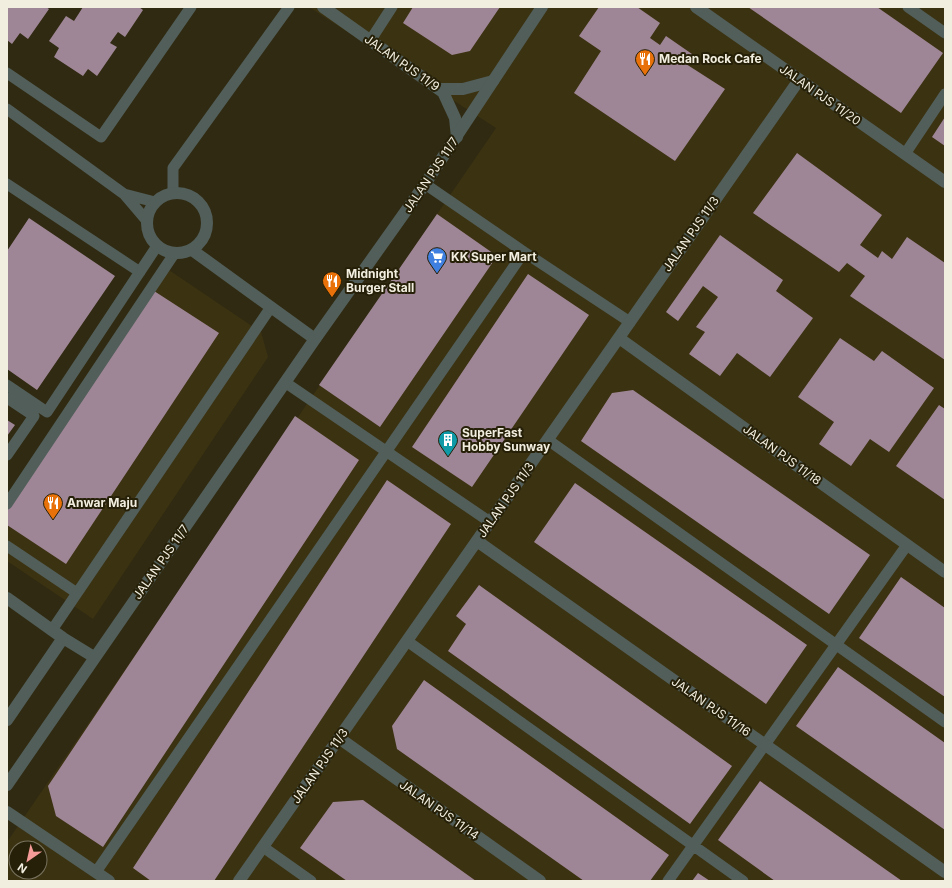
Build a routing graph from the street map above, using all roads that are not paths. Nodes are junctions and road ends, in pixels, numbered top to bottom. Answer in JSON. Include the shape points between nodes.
{"nodes":[{"id":1,"x":191,"y":7,"type":"edge"},
{"id":2,"x":289,"y":7,"type":"edge"},
{"id":3,"x":323,"y":7,"type":"edge"},
{"id":4,"x":392,"y":7,"type":"edge"},
{"id":5,"x":542,"y":7,"type":"edge"},
{"id":6,"x":696,"y":7,"type":"edge"},
{"id":7,"x":908,"y":7,"type":"edge"},
{"id":8,"x":945,"y":33,"type":"edge"},
{"id":9,"x":370,"y":41,"type":"junction"},
{"id":10,"x":7,"y":73,"type":"edge"},
{"id":11,"x":799,"y":80,"type":"junction"},
{"id":12,"x":493,"y":81,"type":"junction"},
{"id":13,"x":439,"y":89,"type":"junction"},
{"id":14,"x":945,"y":94,"type":"edge"},
{"id":15,"x":7,"y":109,"type":"edge"},
{"id":16,"x":457,"y":137,"type":"junction"},
{"id":17,"x":905,"y":154,"type":"junction"},
{"id":18,"x":945,"y":182,"type":"edge"},
{"id":19,"x":7,"y":184,"type":"edge"},
{"id":20,"x":425,"y":184,"type":"junction"},
{"id":21,"x":174,"y":193,"type":"junction"},
{"id":22,"x":124,"y":194,"type":"junction"},
{"id":23,"x":155,"y":202,"type":"junction"},
{"id":24,"x":147,"y":221,"type":"junction"},
{"id":25,"x":157,"y":246,"type":"junction"},
{"id":26,"x":192,"y":250,"type":"junction"},
{"id":27,"x":524,"y":252,"type":"junction"},
{"id":28,"x":174,"y":254,"type":"junction"},
{"id":29,"x":140,"y":272,"type":"junction"},
{"id":30,"x":271,"y":307,"type":"junction"},
{"id":31,"x":630,"y":322,"type":"junction"},
{"id":32,"x":619,"y":338,"type":"junction"},
{"id":33,"x":316,"y":339,"type":"junction"},
{"id":34,"x":286,"y":383,"type":"junction"},
{"id":35,"x":7,"y":385,"type":"edge"},
{"id":36,"x":7,"y":398,"type":"edge"},
{"id":37,"x":548,"y":440,"type":"junction"},
{"id":38,"x":386,"y":451,"type":"junction"},
{"id":39,"x":7,"y":455,"type":"edge"},
{"id":40,"x":7,"y":504,"type":"edge"},
{"id":41,"x":490,"y":522,"type":"junction"},
{"id":42,"x":477,"y":541,"type":"junction"},
{"id":43,"x":907,"y":545,"type":"junction"},
{"id":44,"x":7,"y":546,"type":"edge"},
{"id":45,"x":945,"y":572,"type":"edge"},
{"id":46,"x":77,"y":593,"type":"junction"},
{"id":47,"x":7,"y":598,"type":"edge"},
{"id":48,"x":52,"y":630,"type":"junction"},
{"id":49,"x":63,"y":638,"type":"junction"},
{"id":50,"x":407,"y":641,"type":"junction"},
{"id":51,"x":836,"y":645,"type":"junction"},
{"id":52,"x":94,"y":657,"type":"junction"},
{"id":53,"x":7,"y":720,"type":"edge"},
{"id":54,"x":945,"y":722,"type":"edge"},
{"id":55,"x":339,"y":738,"type":"junction"},
{"id":56,"x":765,"y":745,"type":"junction"},
{"id":57,"x":7,"y":785,"type":"edge"},
{"id":58,"x":7,"y":812,"type":"edge"},
{"id":59,"x":693,"y":846,"type":"junction"},
{"id":60,"x":263,"y":847,"type":"junction"},
{"id":61,"x":96,"y":872,"type":"junction"},
{"id":62,"x":945,"y":872,"type":"edge"},
{"id":63,"x":108,"y":881,"type":"edge"},
{"id":64,"x":239,"y":881,"type":"edge"},
{"id":65,"x":311,"y":881,"type":"edge"},
{"id":66,"x":540,"y":881,"type":"edge"},
{"id":67,"x":668,"y":881,"type":"edge"},
{"id":68,"x":743,"y":881,"type":"edge"}],
"edges":[{"from":1,"to":10,"type":"lane","via":[[100,137]]},
{"from":2,"to":21,"type":"lane","via":[[173,168]]},
{"from":3,"to":9,"type":"street","name":"JALAN PJS 11/9"},
{"from":4,"to":9,"type":"lane"},
{"from":5,"to":12,"type":"street","name":"JALAN PJS 11/7"},
{"from":6,"to":11,"type":"street","name":"JALAN PJS 11/20"},
{"from":7,"to":8,"type":"lane"},
{"from":9,"to":13,"type":"street","name":"JALAN PJS 11/9"},
{"from":11,"to":17,"type":"street","name":"JALAN PJS 11/20"},
{"from":11,"to":31,"type":"street","name":"JALAN PJS 11/3"},
{"from":12,"to":13,"type":"street","via":[[463,88]]},
{"from":12,"to":16,"type":"street","name":"JALAN PJS 11/7"},
{"from":13,"to":16,"type":"street","name":"JALAN PJS 11/9","via":[[443,92],[455,118]]},
{"from":14,"to":17,"type":"lane"},
{"from":15,"to":22,"type":"lane"},
{"from":16,"to":20,"type":"street","name":"JALAN PJS 11/7"},
{"from":17,"to":18,"type":"street","name":"JALAN PJS 11/20"},
{"from":19,"to":29,"type":"lane"},
{"from":20,"to":27,"type":"lane"},
{"from":20,"to":33,"type":"street","name":"JALAN PJS 11/7"},
{"from":21,"to":23,"type":"street"},
{"from":21,"to":26,"type":"street","via":[[184,193],[194,198],[207,214],[206,234]]},
{"from":22,"to":23,"type":"lane"},
{"from":22,"to":24,"type":"lane"},
{"from":23,"to":24,"type":"street","via":[[149,211]]},
{"from":24,"to":25,"type":"street","via":[[147,230]]},
{"from":25,"to":28,"type":"street"},
{"from":25,"to":29,"type":"lane"},
{"from":26,"to":28,"type":"street"},
{"from":26,"to":30,"type":"street"},
{"from":27,"to":31,"type":"lane"},
{"from":27,"to":38,"type":"lane"},
{"from":28,"to":40,"type":"lane"},
{"from":29,"to":35,"type":"lane","via":[[47,412]]},
{"from":30,"to":33,"type":"street"},
{"from":30,"to":46,"type":"lane"},
{"from":31,"to":32,"type":"street","name":"JALAN PJS 11/3"},
{"from":32,"to":37,"type":"street","name":"JALAN PJS 11/3"},
{"from":32,"to":43,"type":"street","name":"JALAN PJS 11/18"},
{"from":33,"to":34,"type":"street","name":"JALAN PJS 11/7"},
{"from":34,"to":38,"type":"lane"},
{"from":34,"to":52,"type":"street","name":"JALAN PJS 11/7"},
{"from":36,"to":39,"type":"lane","via":[[34,416]]},
{"from":37,"to":41,"type":"street","name":"JALAN PJS 11/3"},
{"from":37,"to":51,"type":"lane"},
{"from":38,"to":41,"type":"lane"},
{"from":38,"to":61,"type":"lane"},
{"from":41,"to":42,"type":"street","name":"JALAN PJS 11/3"},
{"from":42,"to":50,"type":"street","name":"JALAN PJS 11/3"},
{"from":42,"to":56,"type":"street","name":"JALAN PJS 11/16"},
{"from":43,"to":45,"type":"street","name":"JALAN PJS 11/18"},
{"from":43,"to":51,"type":"lane"},
{"from":44,"to":46,"type":"lane"},
{"from":46,"to":48,"type":"lane"},
{"from":47,"to":48,"type":"street"},
{"from":48,"to":49,"type":"street"},
{"from":49,"to":52,"type":"street"},
{"from":49,"to":53,"type":"street"},
{"from":50,"to":55,"type":"street","name":"JALAN PJS 11/3"},
{"from":50,"to":59,"type":"lane"},
{"from":51,"to":54,"type":"lane"},
{"from":51,"to":56,"type":"lane"},
{"from":52,"to":57,"type":"street","name":"JALAN PJS 11/7"},
{"from":55,"to":60,"type":"street","name":"JALAN PJS 11/3"},
{"from":55,"to":66,"type":"street","name":"JALAN PJS 11/14"},
{"from":56,"to":59,"type":"lane"},
{"from":56,"to":62,"type":"street","name":"JALAN PJS 11/16"},
{"from":58,"to":61,"type":"street"},
{"from":59,"to":67,"type":"lane"},
{"from":59,"to":68,"type":"lane"},
{"from":60,"to":64,"type":"street","name":"JALAN PJS 11/3"},
{"from":60,"to":65,"type":"lane"},
{"from":61,"to":63,"type":"street"}]}
